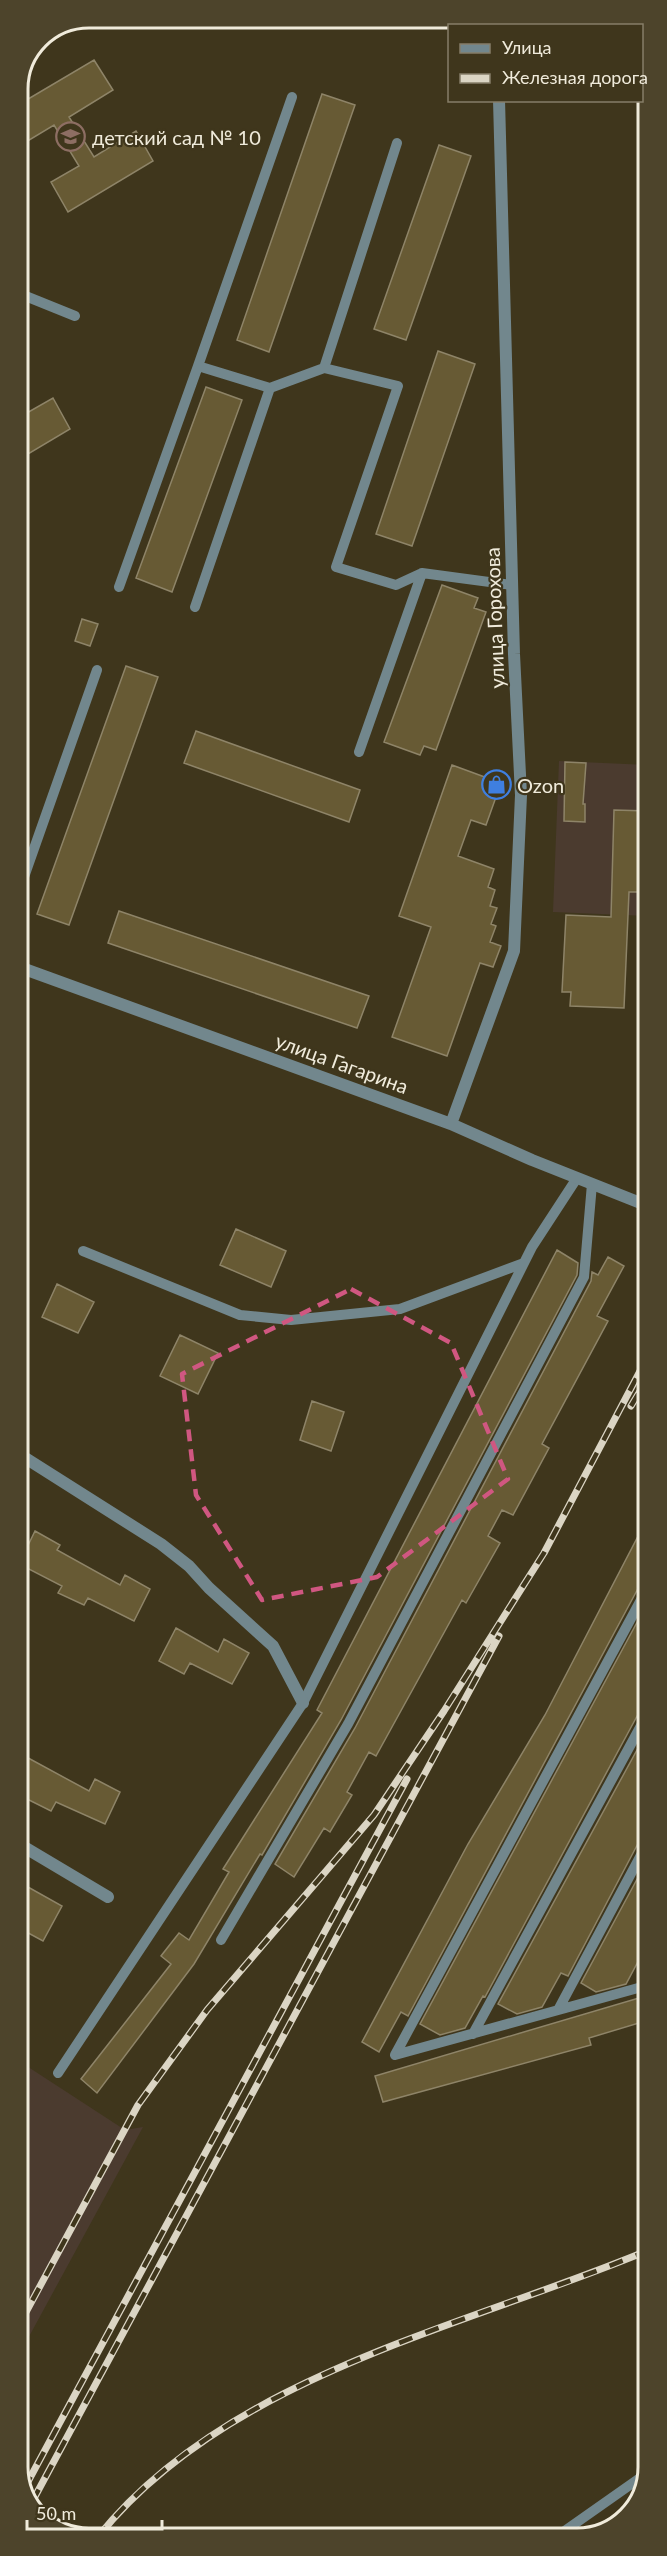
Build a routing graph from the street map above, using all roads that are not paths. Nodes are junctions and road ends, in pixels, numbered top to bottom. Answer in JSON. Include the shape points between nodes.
{"nodes":[{"id":1,"x":292,"y":97,"type":"dead end"},
{"id":2,"x":499,"y":102,"type":"edge"},
{"id":3,"x":397,"y":143,"type":"dead end"},
{"id":4,"x":28,"y":297,"type":"edge"},
{"id":5,"x":75,"y":316,"type":"dead end"},
{"id":6,"x":198,"y":366,"type":"junction"},
{"id":7,"x":324,"y":368,"type":"junction"},
{"id":8,"x":270,"y":388,"type":"junction"},
{"id":9,"x":422,"y":573,"type":"junction"},
{"id":10,"x":512,"y":585,"type":"junction"},
{"id":11,"x":119,"y":587,"type":"dead end"},
{"id":12,"x":195,"y":607,"type":"dead end"},
{"id":13,"x":97,"y":670,"type":"dead end"},
{"id":14,"x":359,"y":752,"type":"dead end"},
{"id":15,"x":28,"y":866,"type":"edge"},
{"id":16,"x":28,"y":970,"type":"edge"},
{"id":17,"x":451,"y":1124,"type":"junction"},
{"id":18,"x":577,"y":1178,"type":"junction"},
{"id":19,"x":592,"y":1184,"type":"junction"},
{"id":20,"x":638,"y":1202,"type":"edge"},
{"id":21,"x":83,"y":1251,"type":"dead end"},
{"id":22,"x":524,"y":1263,"type":"junction"},
{"id":23,"x":28,"y":1460,"type":"edge"},
{"id":24,"x":638,"y":1605,"type":"edge"},
{"id":25,"x":303,"y":1703,"type":"junction"},
{"id":26,"x":638,"y":1731,"type":"edge"},
{"id":27,"x":28,"y":1850,"type":"edge"},
{"id":28,"x":638,"y":1861,"type":"edge"},
{"id":29,"x":108,"y":1897,"type":"dead end"},
{"id":30,"x":221,"y":1940,"type":"dead end"},
{"id":31,"x":638,"y":1988,"type":"edge"},
{"id":32,"x":558,"y":2010,"type":"junction"},
{"id":33,"x":473,"y":2034,"type":"junction"},
{"id":34,"x":58,"y":2073,"type":"dead end"},
{"id":35,"x":636,"y":2480,"type":"edge"},
{"id":36,"x":569,"y":2528,"type":"edge"}],
"edges":[{"from":1,"to":6,"type":"lane"},
{"from":2,"to":10,"type":"street","name":"улица Горохова"},
{"from":3,"to":7,"type":"lane"},
{"from":4,"to":5,"type":"lane"},
{"from":6,"to":8,"type":"lane"},
{"from":6,"to":11,"type":"lane"},
{"from":7,"to":8,"type":"lane"},
{"from":7,"to":9,"type":"lane","via":[[398,386],[336,567],[396,585]]},
{"from":8,"to":12,"type":"lane"},
{"from":9,"to":10,"type":"lane"},
{"from":9,"to":14,"type":"lane"},
{"from":10,"to":17,"type":"street","name":"улица Горохова","via":[[521,795],[514,951]]},
{"from":13,"to":15,"type":"lane"},
{"from":16,"to":17,"type":"street","name":"улица Гагарина"},
{"from":17,"to":18,"type":"street","name":"улица Гагарина"},
{"from":18,"to":19,"type":"street","name":"улица Гагарина"},
{"from":18,"to":22,"type":"lane"},
{"from":19,"to":20,"type":"street","name":"улица Гагарина"},
{"from":19,"to":30,"type":"lane","via":[[584,1277],[348,1724]]},
{"from":21,"to":22,"type":"lane","via":[[240,1315],[291,1320],[400,1309]]},
{"from":22,"to":25,"type":"lane"},
{"from":23,"to":25,"type":"street","via":[[189,1566],[273,1646]]},
{"from":24,"to":33,"type":"lane","via":[[395,2055]]},
{"from":25,"to":34,"type":"lane"},
{"from":26,"to":33,"type":"lane"},
{"from":27,"to":29,"type":"street"},
{"from":28,"to":32,"type":"lane"},
{"from":31,"to":32,"type":"lane"},
{"from":32,"to":33,"type":"lane"},
{"from":35,"to":36,"type":"lane"}]}
